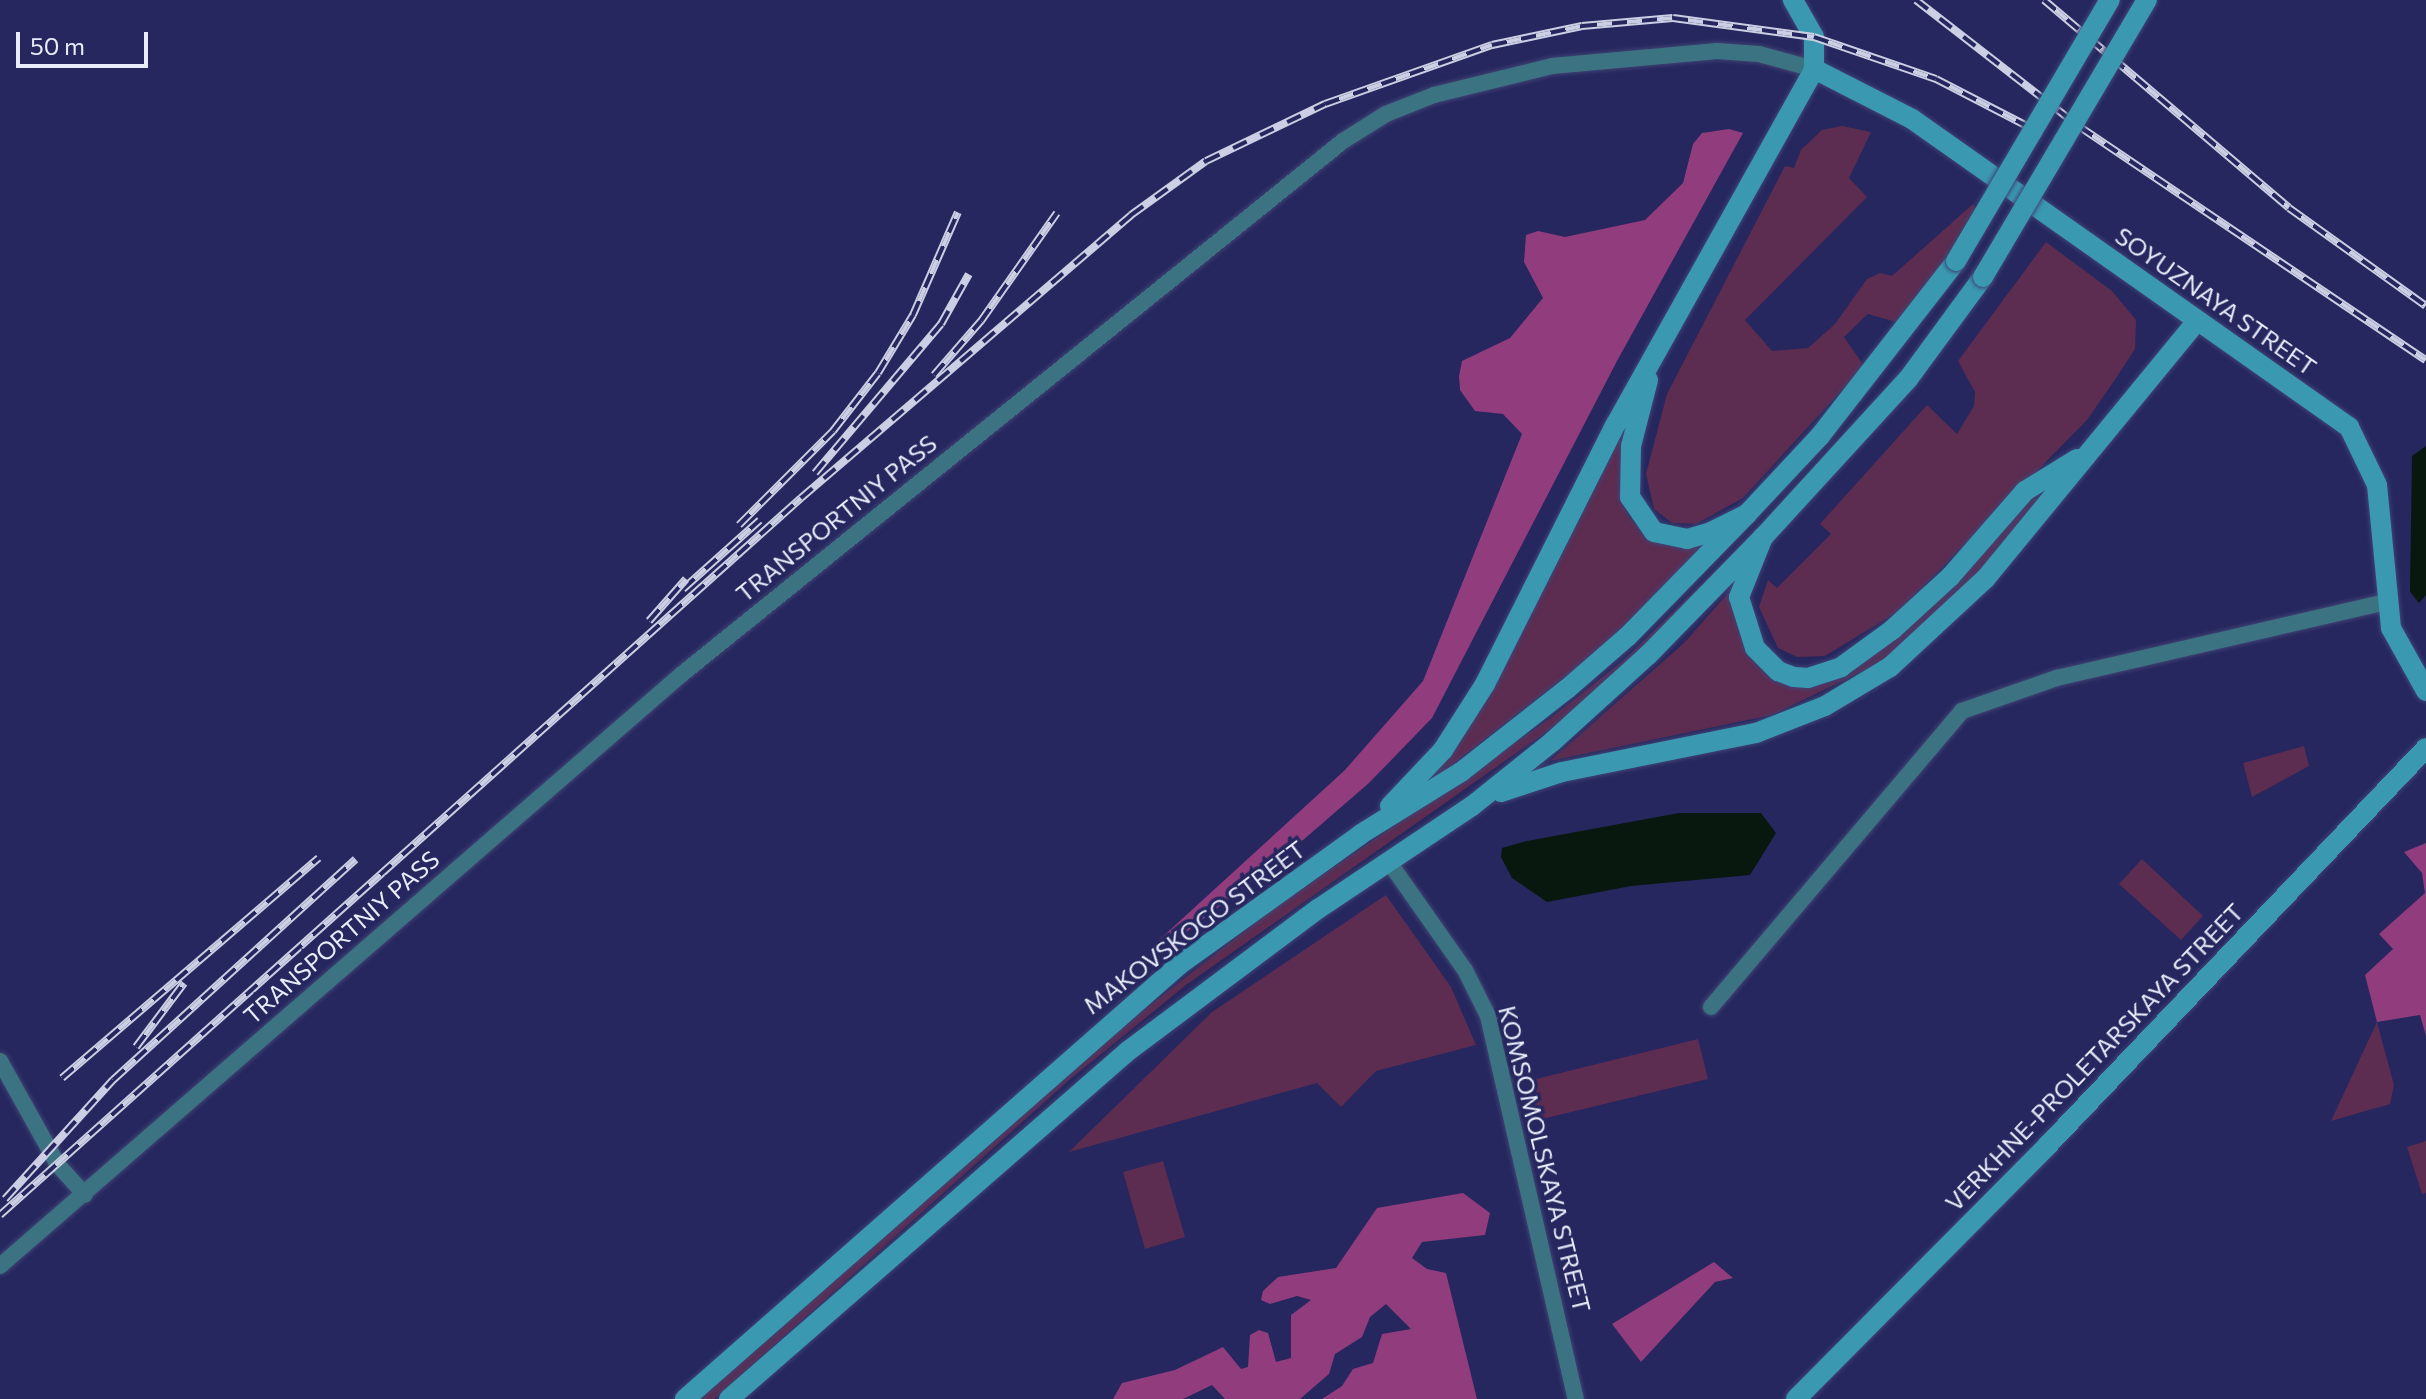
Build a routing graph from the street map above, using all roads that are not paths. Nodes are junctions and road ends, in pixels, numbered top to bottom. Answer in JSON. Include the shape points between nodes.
{"nodes":[{"id":1,"x":1793,"y":0,"type":"edge"},
{"id":2,"x":2110,"y":0,"type":"edge"},
{"id":3,"x":2147,"y":0,"type":"edge"},
{"id":4,"x":1814,"y":69,"type":"junction"},
{"id":5,"x":2197,"y":321,"type":"junction"},
{"id":6,"x":1653,"y":360,"type":"junction"},
{"id":7,"x":2091,"y":450,"type":"junction"},
{"id":8,"x":1747,"y":514,"type":"junction"},
{"id":9,"x":1763,"y":537,"type":"junction"},
{"id":10,"x":2386,"y":602,"type":"junction"},
{"id":11,"x":2426,"y":691,"type":"edge"},
{"id":12,"x":2426,"y":748,"type":"edge"},
{"id":13,"x":1472,"y":806,"type":"junction"},
{"id":14,"x":1361,"y":834,"type":"junction"},
{"id":15,"x":1389,"y":862,"type":"junction"},
{"id":16,"x":1711,"y":1007,"type":"dead end"},
{"id":17,"x":0,"y":1061,"type":"edge"},
{"id":18,"x":85,"y":1195,"type":"junction"},
{"id":19,"x":0,"y":1266,"type":"edge"},
{"id":20,"x":685,"y":1399,"type":"edge"},
{"id":21,"x":729,"y":1399,"type":"edge"},
{"id":22,"x":1576,"y":1399,"type":"edge"},
{"id":23,"x":1796,"y":1399,"type":"edge"}],
"edges":[{"from":1,"to":4,"type":"street","via":[[1814,37]]},
{"from":2,"to":8,"type":"street","name":"MAKOVSKOGO STREET","bridge":true,"via":[[1956,261],[1820,436]]},
{"from":3,"to":9,"type":"street","bridge":true,"via":[[1983,277],[1899,391]]},
{"from":4,"to":5,"type":"street","name":"SOYUZNAYA STREET","via":[[1912,119]]},
{"from":4,"to":6,"type":"street"},
{"from":4,"to":18,"type":"street","name":"TRANSPORTNIY PASS","via":[[1739,52],[1608,58],[1467,84],[1406,105],[1363,128],[1234,225],[682,674]]},
{"from":5,"to":7,"type":"street"},
{"from":5,"to":10,"type":"street","name":"SOYUZNAYA STREET","via":[[2349,427],[2377,485]]},
{"from":6,"to":8,"type":"street","via":[[1627,477],[1640,515],[1654,532],[1687,539]]},
{"from":6,"to":14,"type":"street","via":[[1465,717],[1420,776]]},
{"from":7,"to":9,"type":"street","via":[[2025,491],[1950,577],[1892,630],[1823,675],[1808,678],[1778,671],[1748,634],[1739,597]]},
{"from":7,"to":13,"type":"street","via":[[1986,578],[1925,639],[1861,686],[1756,733],[1536,779]]},
{"from":8,"to":14,"type":"street","name":"MAKOVSKOGO STREET","via":[[1628,636],[1567,689],[1461,772]]},
{"from":9,"to":13,"type":"street","via":[[1648,655]]},
{"from":10,"to":11,"type":"street","name":"SOYUZNAYA STREET","via":[[2399,648]]},
{"from":10,"to":16,"type":"street","via":[[2057,678],[1962,711]]},
{"from":12,"to":23,"type":"street","name":"VERKHNE-PROLETARSKAYA STREET","via":[[2048,1145]]},
{"from":13,"to":15,"type":"street"},
{"from":14,"to":20,"type":"street","name":"MAKOVSKOGO STREET","via":[[1179,965],[1110,1022]]},
{"from":15,"to":21,"type":"street","via":[[1128,1051]]},
{"from":15,"to":22,"type":"street","name":"KOMSOMOLSKAYA STREET","via":[[1478,992],[1555,1290]]},
{"from":17,"to":18,"type":"street","via":[[58,1165]]},
{"from":18,"to":19,"type":"street","name":"TRANSPORTNIY PASS"}]}
